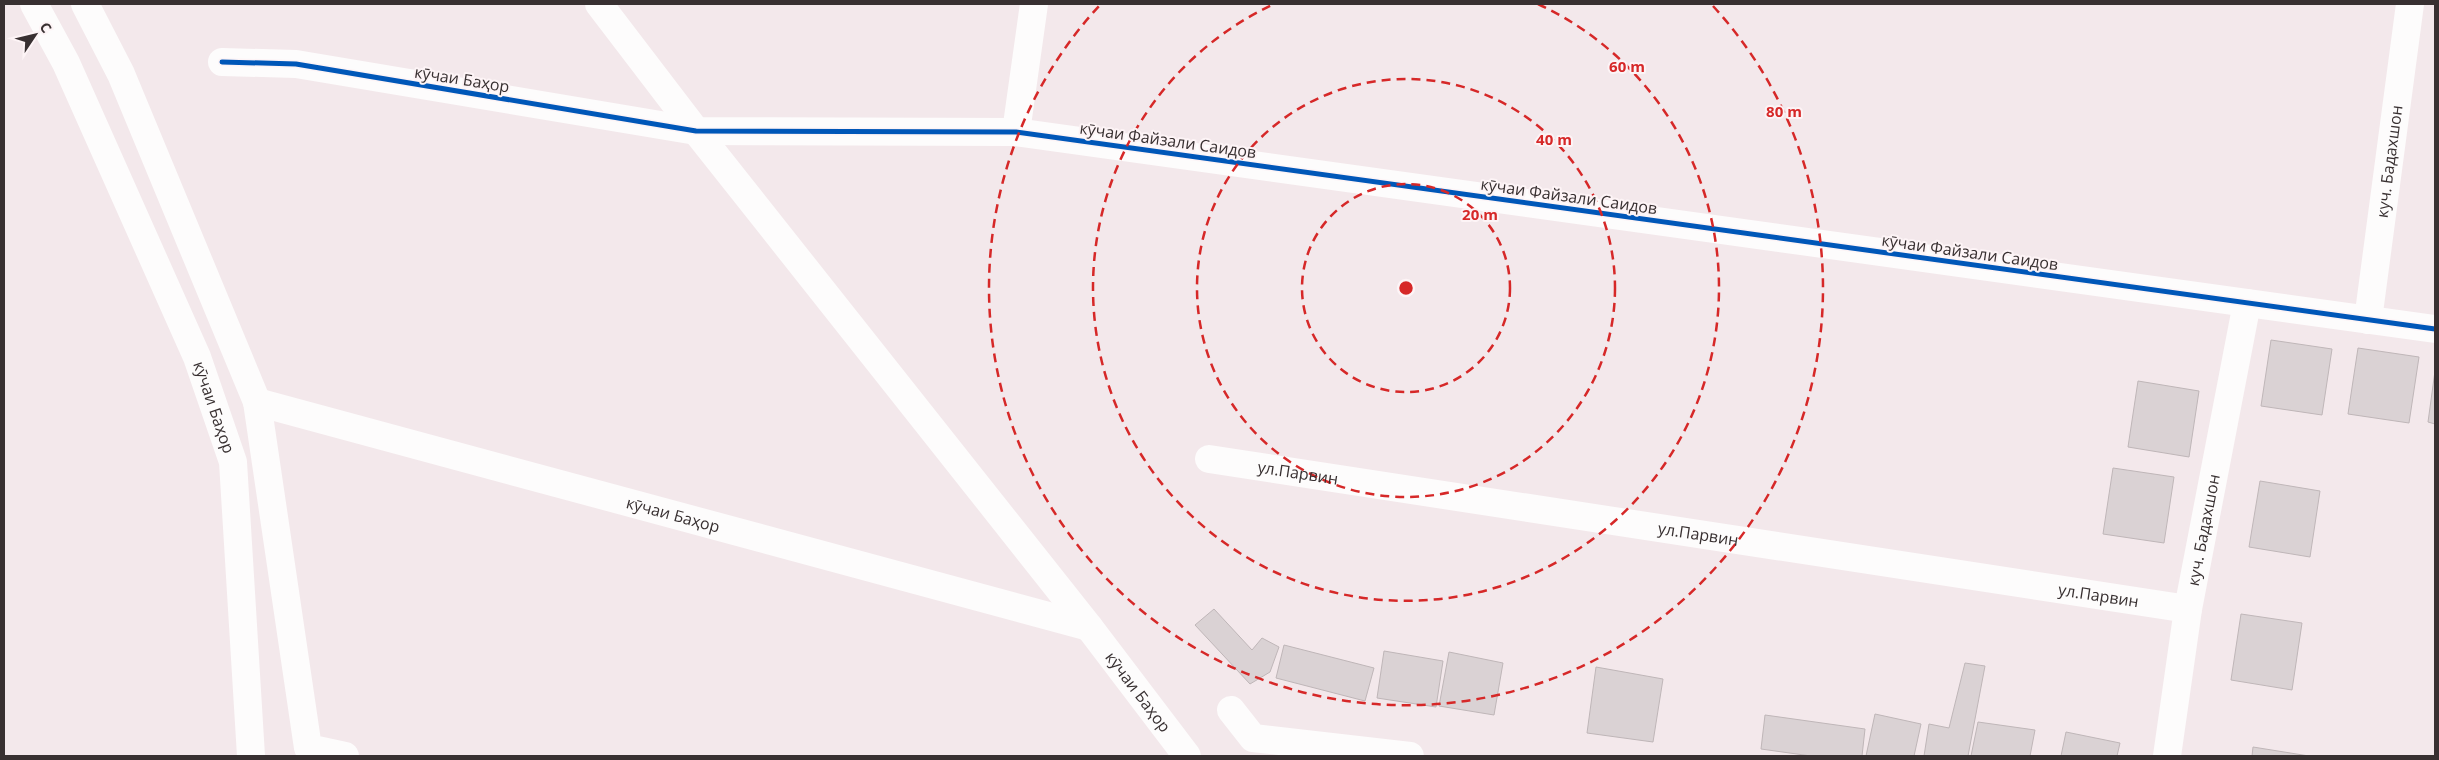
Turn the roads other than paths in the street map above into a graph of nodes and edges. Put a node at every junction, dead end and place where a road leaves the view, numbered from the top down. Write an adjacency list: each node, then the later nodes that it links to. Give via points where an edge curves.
1 (34, 4): 17 (street, кӯчаи Баҳор, via 66,63 193,348 233,462)
2 (85, 4): 12 (street, via 121,74)
3 (599, 4): 7 (street, кӯчаи Баҳор)
4 (1034, 4): 8 (street)
5 (2410, 4): 10 (street, куч. Бадахшон)
6 (222, 62): 7 (street, кӯчаи Баҳор, via 296,64)
7 (696, 131): 8 (street, кӯчаи Файзали Саидов); 15 (street, кӯчаи Баҳор)
8 (1016, 132): 9 (street, кӯчаи Файзали Саидов)
9 (2247, 303): 10 (street, кӯчаи Файзали Саидов); 14 (street, куч. Бадахшон)
10 (2368, 320): 11 (street, кӯчаи Файзали Саидов)
11 (2435, 329)
12 (257, 402): 15 (street, кӯчаи Баҳор); 18 (street, via 308,748)
13 (1209, 459): 14 (street, ул.Парвин)
14 (2188, 609): 21 (street, куч. Бадахшон)
15 (1089, 627): 19 (street, кӯчаи Баҳор)
16 (1232, 710): 20 (street, via 1253,738)
17 (251, 756)
18 (345, 756)
19 (1187, 756)
20 (1410, 756)
21 (2167, 756)

